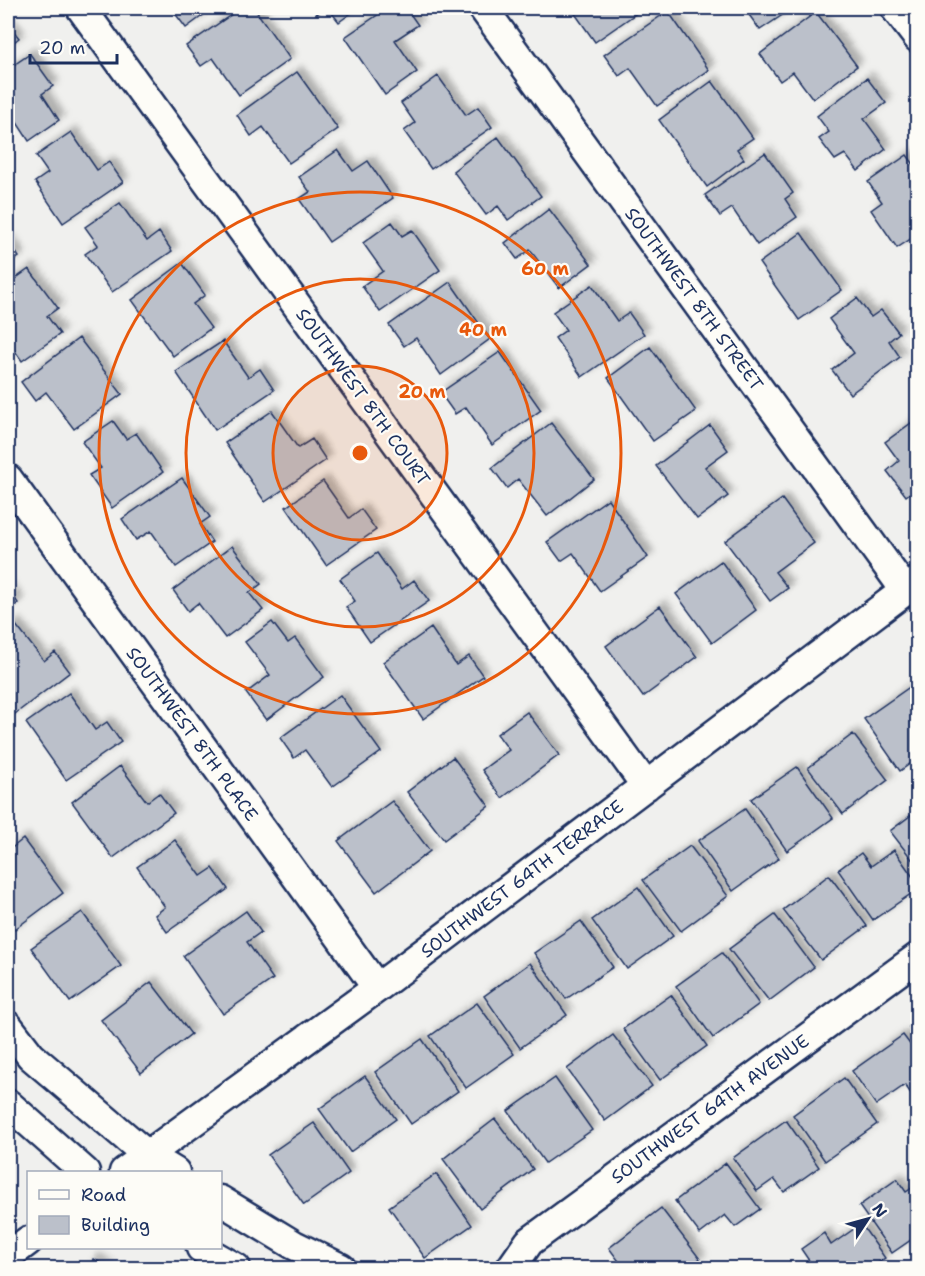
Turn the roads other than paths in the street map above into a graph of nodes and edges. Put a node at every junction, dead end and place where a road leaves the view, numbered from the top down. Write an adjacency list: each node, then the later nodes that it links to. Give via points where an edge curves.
1 (81, 8): 7 (street, SOUTHWEST 8TH COURT)
2 (483, 8): 6 (street, SOUTHWEST 8TH STREET)
3 (895, 8): 4 (street)
4 (918, 38)
5 (8, 479): 9 (street, SOUTHWEST 8TH PLACE)
6 (911, 586): 7 (street, SOUTHWEST 64TH TERRACE)
7 (646, 786): 9 (street, SOUTHWEST 64TH TERRACE)
8 (918, 957): 22 (street, SOUTHWEST 64TH AVENUE, via 529,1242)
9 (377, 988): 12 (street, SOUTHWEST 64TH TERRACE)
10 (8, 1026): 12 (street, via 31,1056)
11 (8, 1104): 13 (street)
12 (147, 1155): 14 (street, SOUTHWEST 64TH TERRACE); 15 (street)
13 (82, 1171)
14 (127, 1171)
15 (172, 1171)
16 (222, 1201): 21 (street)
17 (27, 1242): 19 (street)
18 (203, 1249): 20 (street)
19 (8, 1256)
20 (236, 1269)
21 (341, 1269)
22 (511, 1269)

